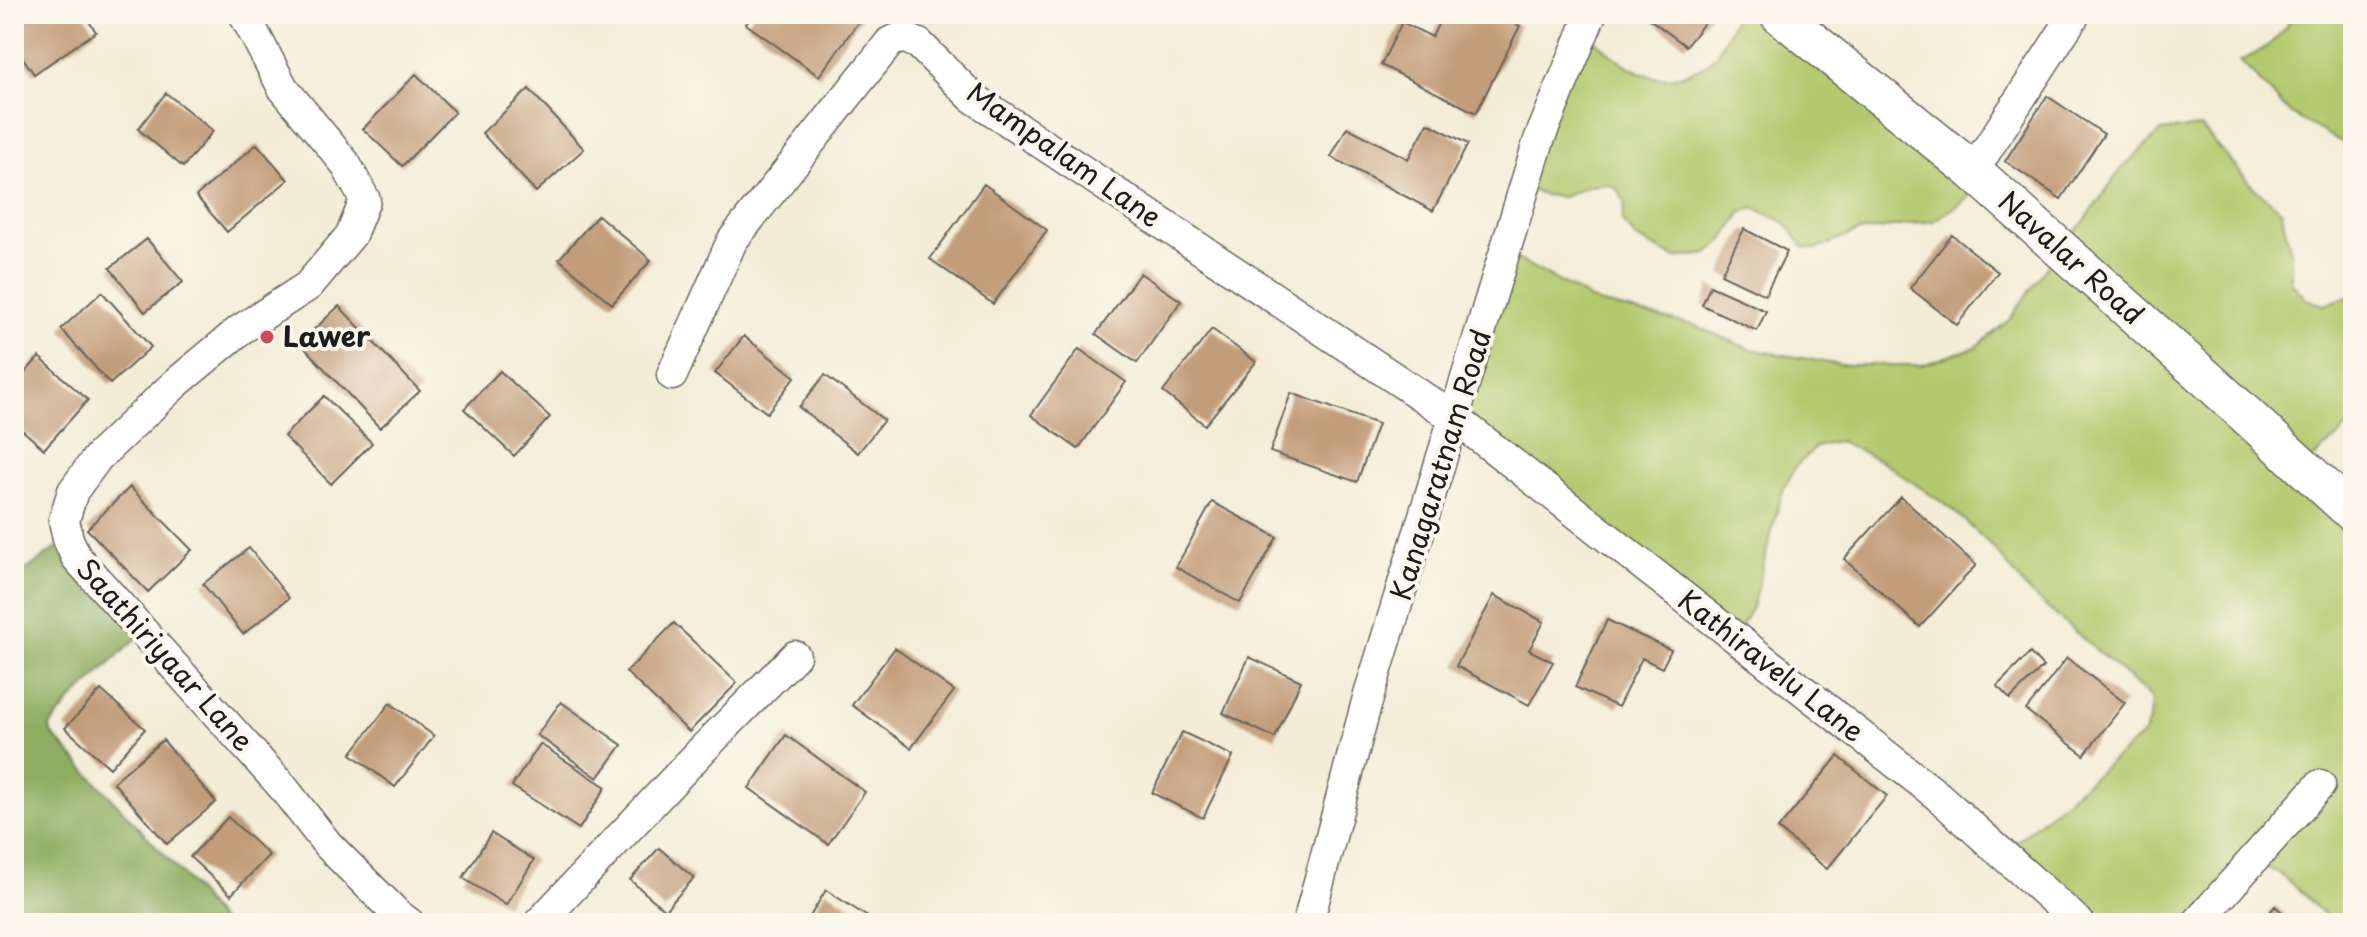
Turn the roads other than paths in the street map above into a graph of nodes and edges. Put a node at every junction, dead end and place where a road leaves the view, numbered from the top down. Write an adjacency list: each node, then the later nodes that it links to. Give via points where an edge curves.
1 (244, 14): 11 (street, Saathiriyaar Lane, via 283,88 345,163 365,200 351,235 308,286 240,330 98,457 73,491 64,520 76,557 281,785 328,845)
2 (1591, 14): 7 (street, Kanagaratnam Road, via 1539,140)
3 (2075, 14): 5 (street)
4 (1782, 15): 5 (street, Navalar Road)
5 (1973, 171): 8 (street, Navalar Road)
6 (672, 375): 7 (street, Mampalam Lane, via 732,241 890,42 903,37 919,44 972,97)
7 (1456, 419): 13 (street, Kanagaratnam Road, via 1366,705); 14 (street, Kathiravelu Lane, via 1938,796)
8 (2353, 513)
9 (795, 656): 12 (street)
10 (2320, 785): 15 (street)
11 (409, 923)
12 (539, 923)
13 (1308, 923)
14 (2079, 923)
15 (2197, 923)

